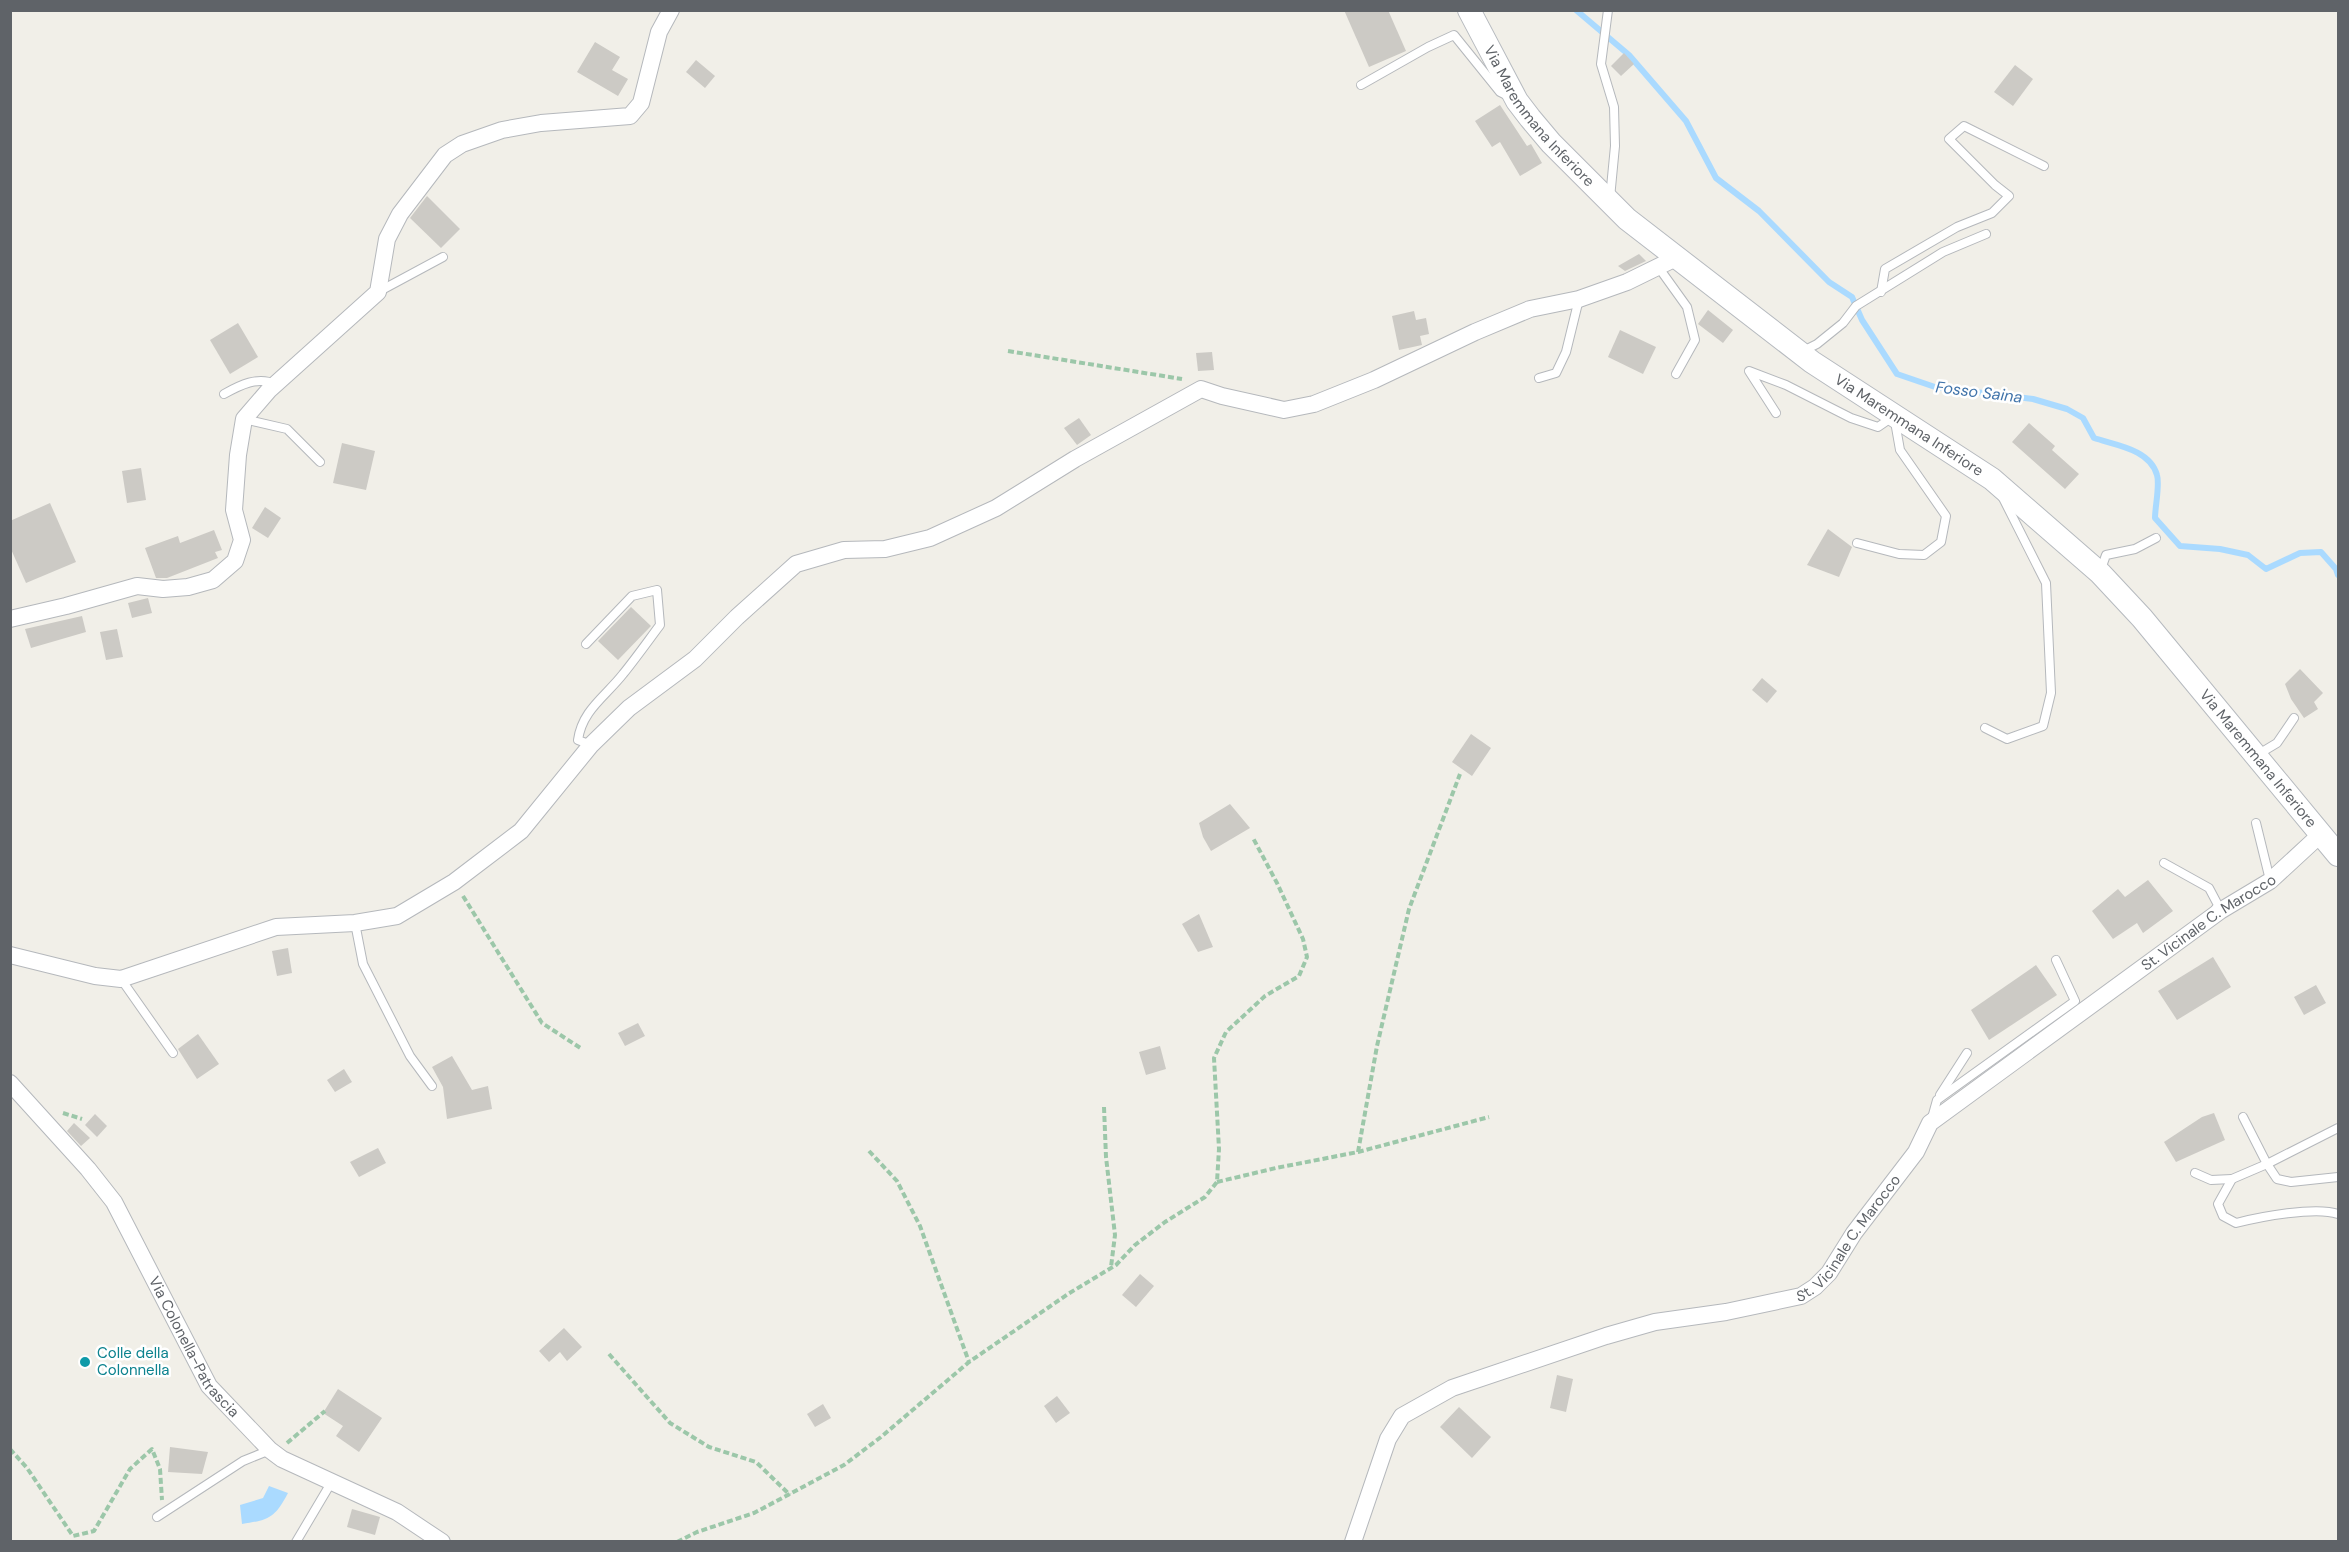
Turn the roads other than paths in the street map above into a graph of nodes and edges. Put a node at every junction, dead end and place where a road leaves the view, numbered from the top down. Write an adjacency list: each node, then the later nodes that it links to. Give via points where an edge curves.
1 (670, 10): 11 (street, via 659,32 641,103 630,116 502,130 462,144 445,155 400,214 387,239)
2 (1469, 10): 5 (main road, Via Maremmana Inferiore)
3 (1608, 10): 7 (lane, via 1601,64 1614,107 1615,146)
4 (1361, 85): 5 (lane, via 1454,35 1500,92)
5 (1517, 101): 7 (main road, Via Maremmana Inferiore, via 1551,143)
6 (2044, 166): 12 (lane, via 1964,126 1949,139 2009,195 1992,213 1885,268)
7 (1609, 201): 10 (main road, Via Maremmana Inferiore)
8 (1986, 234): 12 (lane, via 1943,252)
9 (443, 257): 11 (lane)
10 (1667, 263): 13 (street); 14 (main road, Via Maremmana Inferiore); 15 (lane, via 1687,307 1695,340)
11 (378, 292): 17 (street)
12 (1881, 292): 14 (lane, via 1856,306 1843,323)
13 (1579, 299): 16 (lane, via 1557,373); 31 (street, via 1530,309 1314,404 1284,410 1201,389 996,508 930,538 885,549 844,550 796,564 695,659 629,708)
14 (1799, 353): 20 (main road, Via Maremmana Inferiore)
15 (1676, 374)
16 (1539, 378)
17 (275, 384): 18 (lane, via 266,380 244,384); 21 (street)
18 (224, 394)
19 (1776, 413): 20 (lane, via 1749,372 1878,427)
20 (1894, 416): 23 (main road, Via Maremmana Inferiore); 25 (lane, via 1900,450 1946,516 1941,542 1924,555 1899,554)
21 (244, 419): 22 (lane, via 287,429); 27 (street, via 234,510 242,540 235,561 213,580 163,589 137,586)
22 (320, 462)
23 (1992, 478): 26 (main road, Via Maremmana Inferiore); 30 (lane, via 2046,583 2052,693 2043,726 2007,739)
24 (2156, 538): 26 (lane, via 2135,549 2106,555)
25 (1857, 543)
26 (2100, 573): 32 (main road, Via Maremmana Inferiore)
27 (10, 619)
28 (586, 644): 31 (lane, via 632,596 657,590 660,625 580,726 578,740)
29 (2294, 718): 32 (lane, via 2277,743)
30 (1985, 728)
31 (591, 745): 39 (street, via 521,831 454,882 397,916)
32 (2256, 756): 34 (main road, Via Maremmana Inferiore)
33 (2256, 823): 37 (lane)
34 (2321, 834): 35 (main road, Via Maremmana Inferiore); 37 (street, St. Vicinale C. Marocco)
35 (2338, 855)
36 (2164, 863): 38 (lane, via 2209,888 2218,905)
37 (2270, 881): 38 (street, St. Vicinale C. Marocco)
38 (2208, 921): 49 (street, St. Vicinale C. Marocco)
39 (355, 923): 42 (street, via 276,927); 46 (lane, via 363,964 410,1056)
40 (10, 955): 42 (street)
41 (2056, 960): 47 (lane, via 2075,1001)
42 (122, 979): 43 (lane)
43 (173, 1053)
44 (1967, 1053): 47 (lane)
45 (10, 1083): 56 (street, Via Colonella-Patrascia, via 114,1202 209,1386)
46 (432, 1086)
47 (1937, 1100): 49 (lane)
48 (2243, 1117): 51 (lane)
49 (1930, 1123): 61 (street, St. Vicinale C. Marocco, via 1916,1152 1854,1233 1829,1273 1802,1296 1655,1322 1606,1336 1452,1388 1402,1416 1388,1439)
50 (2338, 1128): 51 (lane)
51 (2267, 1164): 53 (lane, via 2277,1179 2291,1182); 54 (lane)
52 (2195, 1173): 54 (lane, via 2211,1180)
53 (2338, 1177)
54 (2232, 1179): 55 (lane, via 2218,1204 2223,1216 2236,1223 2315,1211)
55 (2338, 1214)
56 (272, 1452): 57 (street, Via Colonella-Patrascia); 58 (lane, via 243,1461)
57 (331, 1483): 59 (lane); 60 (street, Via Colonella-Patrascia, via 397,1512)
58 (160, 1515)
59 (296, 1542)
60 (442, 1542)
61 (1353, 1542)

